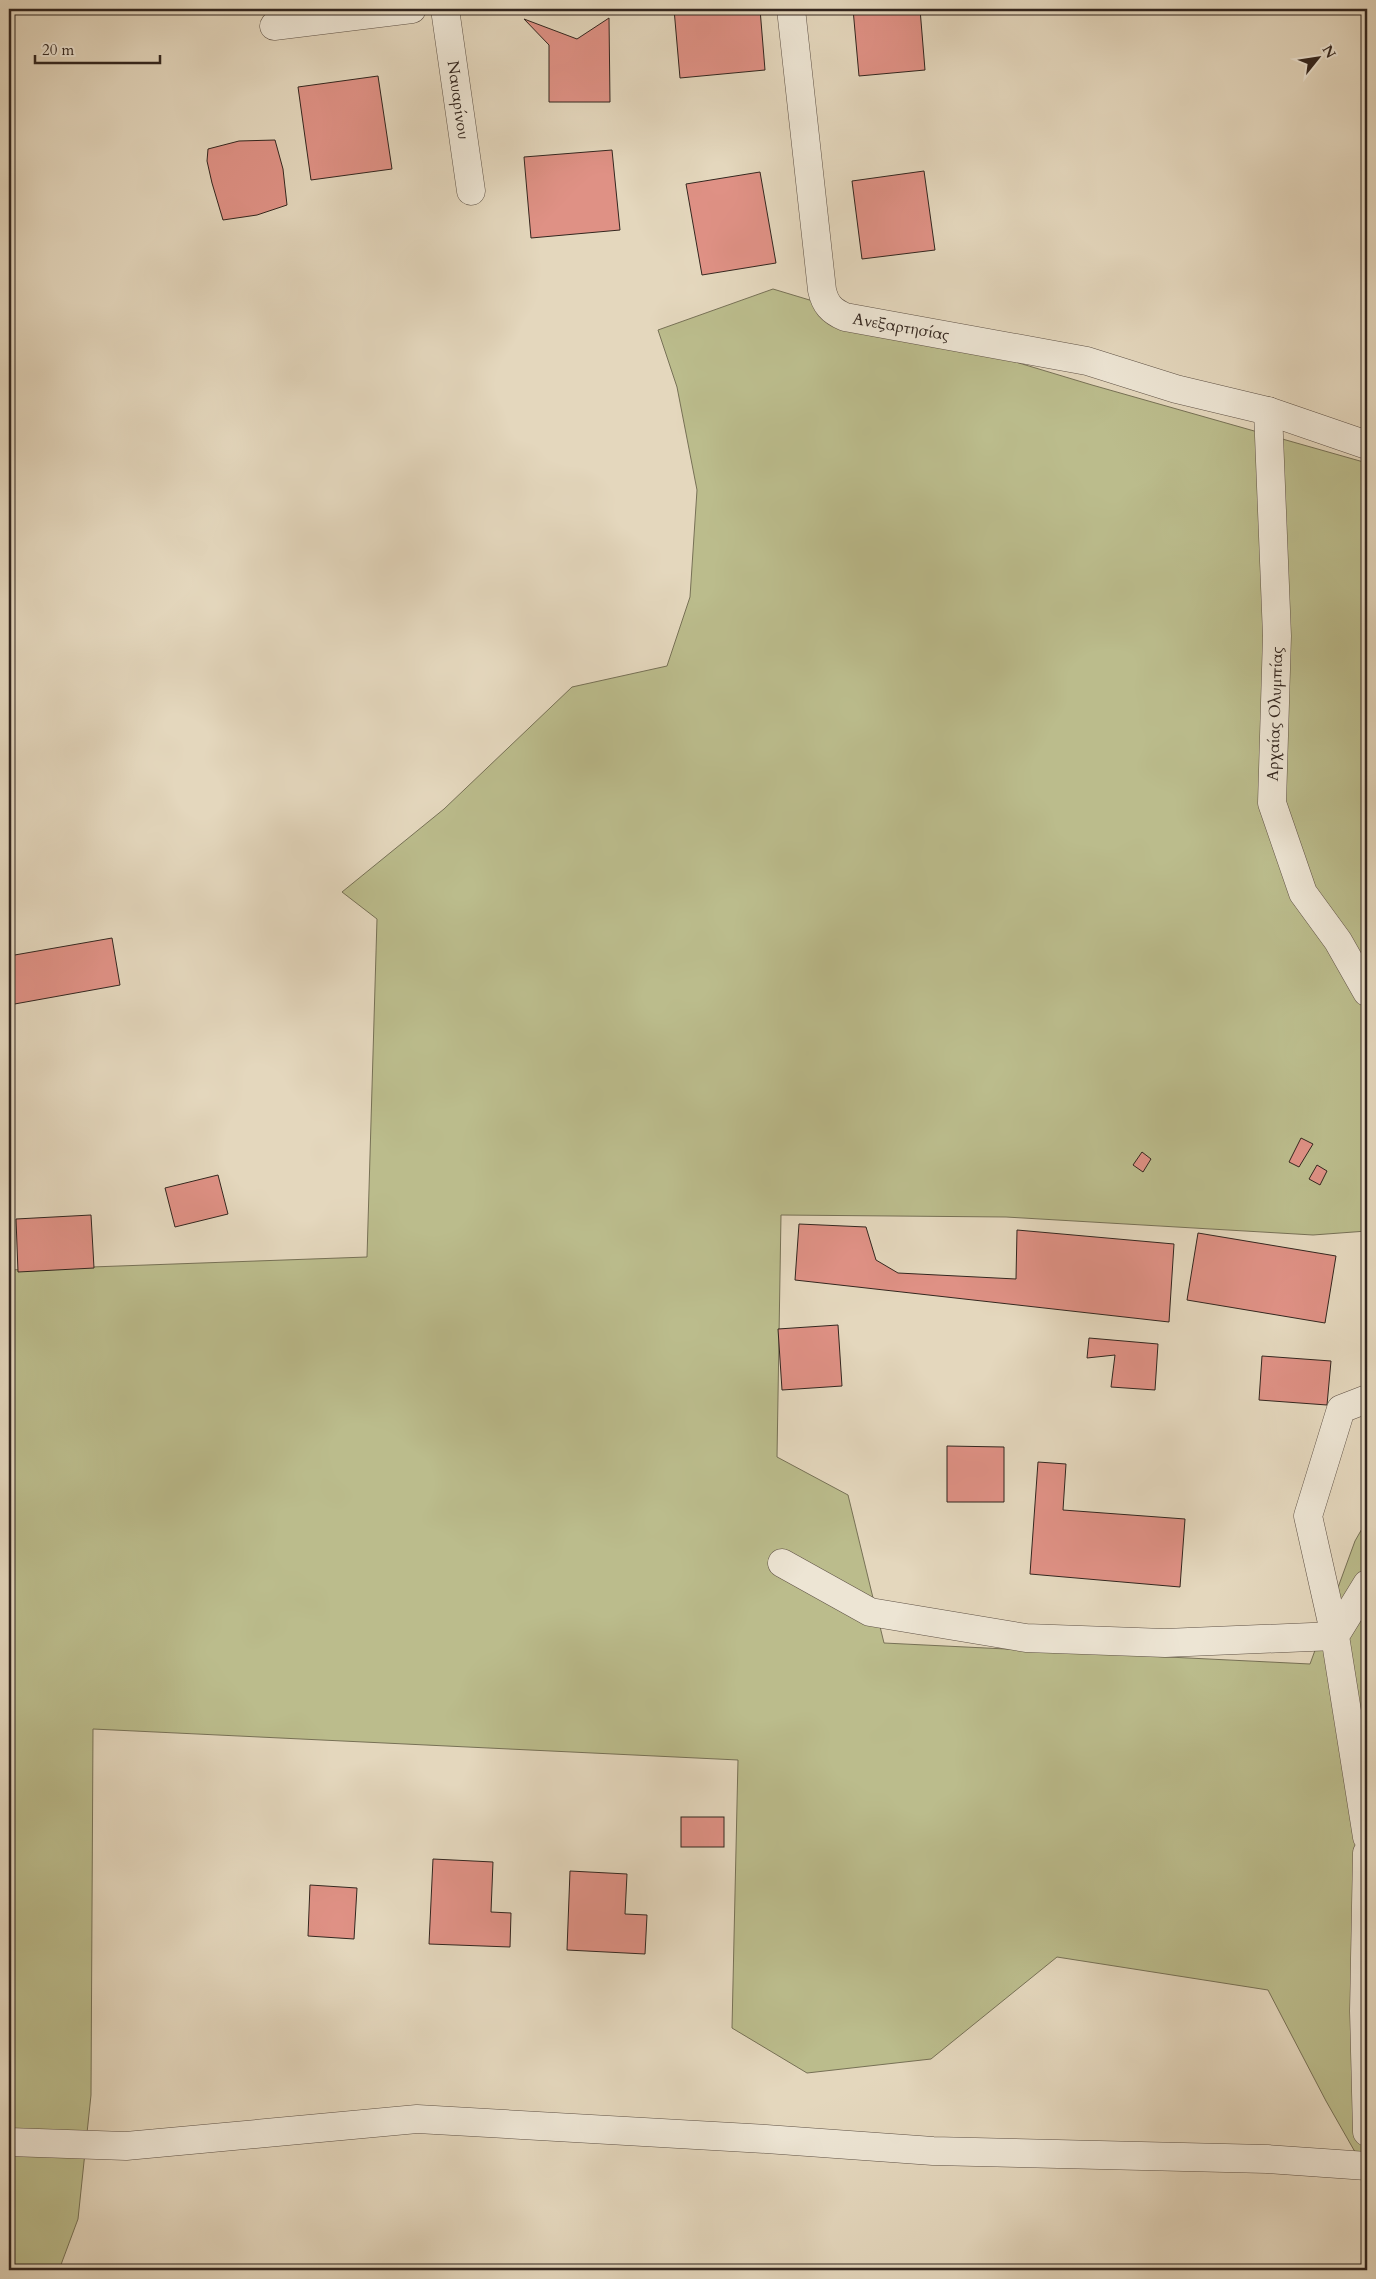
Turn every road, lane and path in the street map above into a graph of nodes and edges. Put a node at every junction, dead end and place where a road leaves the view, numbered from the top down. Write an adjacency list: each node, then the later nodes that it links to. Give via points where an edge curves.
1 (412, 9): 4 (street)
2 (445, 9): 5 (street, Ναυαρίνου)
3 (791, 9): 6 (street, Ανεξαρτησίας, via 822,290 829,308 845,317 1087,361 1176,389)
4 (274, 26)
5 (471, 191)
6 (1268, 411): 7 (street, Ανεξαρτησίας); 8 (street, Αρχαίας Ολυμπίας, via 1277,636 1272,803 1303,893 1338,941)
7 (1367, 445)
8 (1367, 992)
9 (1367, 1399): 12 (street, via 1341,1409 1308,1516)
10 (782, 1563): 12 (street, via 870,1612 1026,1638 1165,1643)
11 (1367, 1584): 12 (street)
12 (1335, 1636): 13 (street)
13 (1367, 1837)
14 (1367, 1852): 15 (street, via 1364,2011)
15 (1367, 2132)
16 (9, 2142): 17 (street, via 126,2146 417,2119 932,2151 1267,2159)
17 (1367, 2166)

